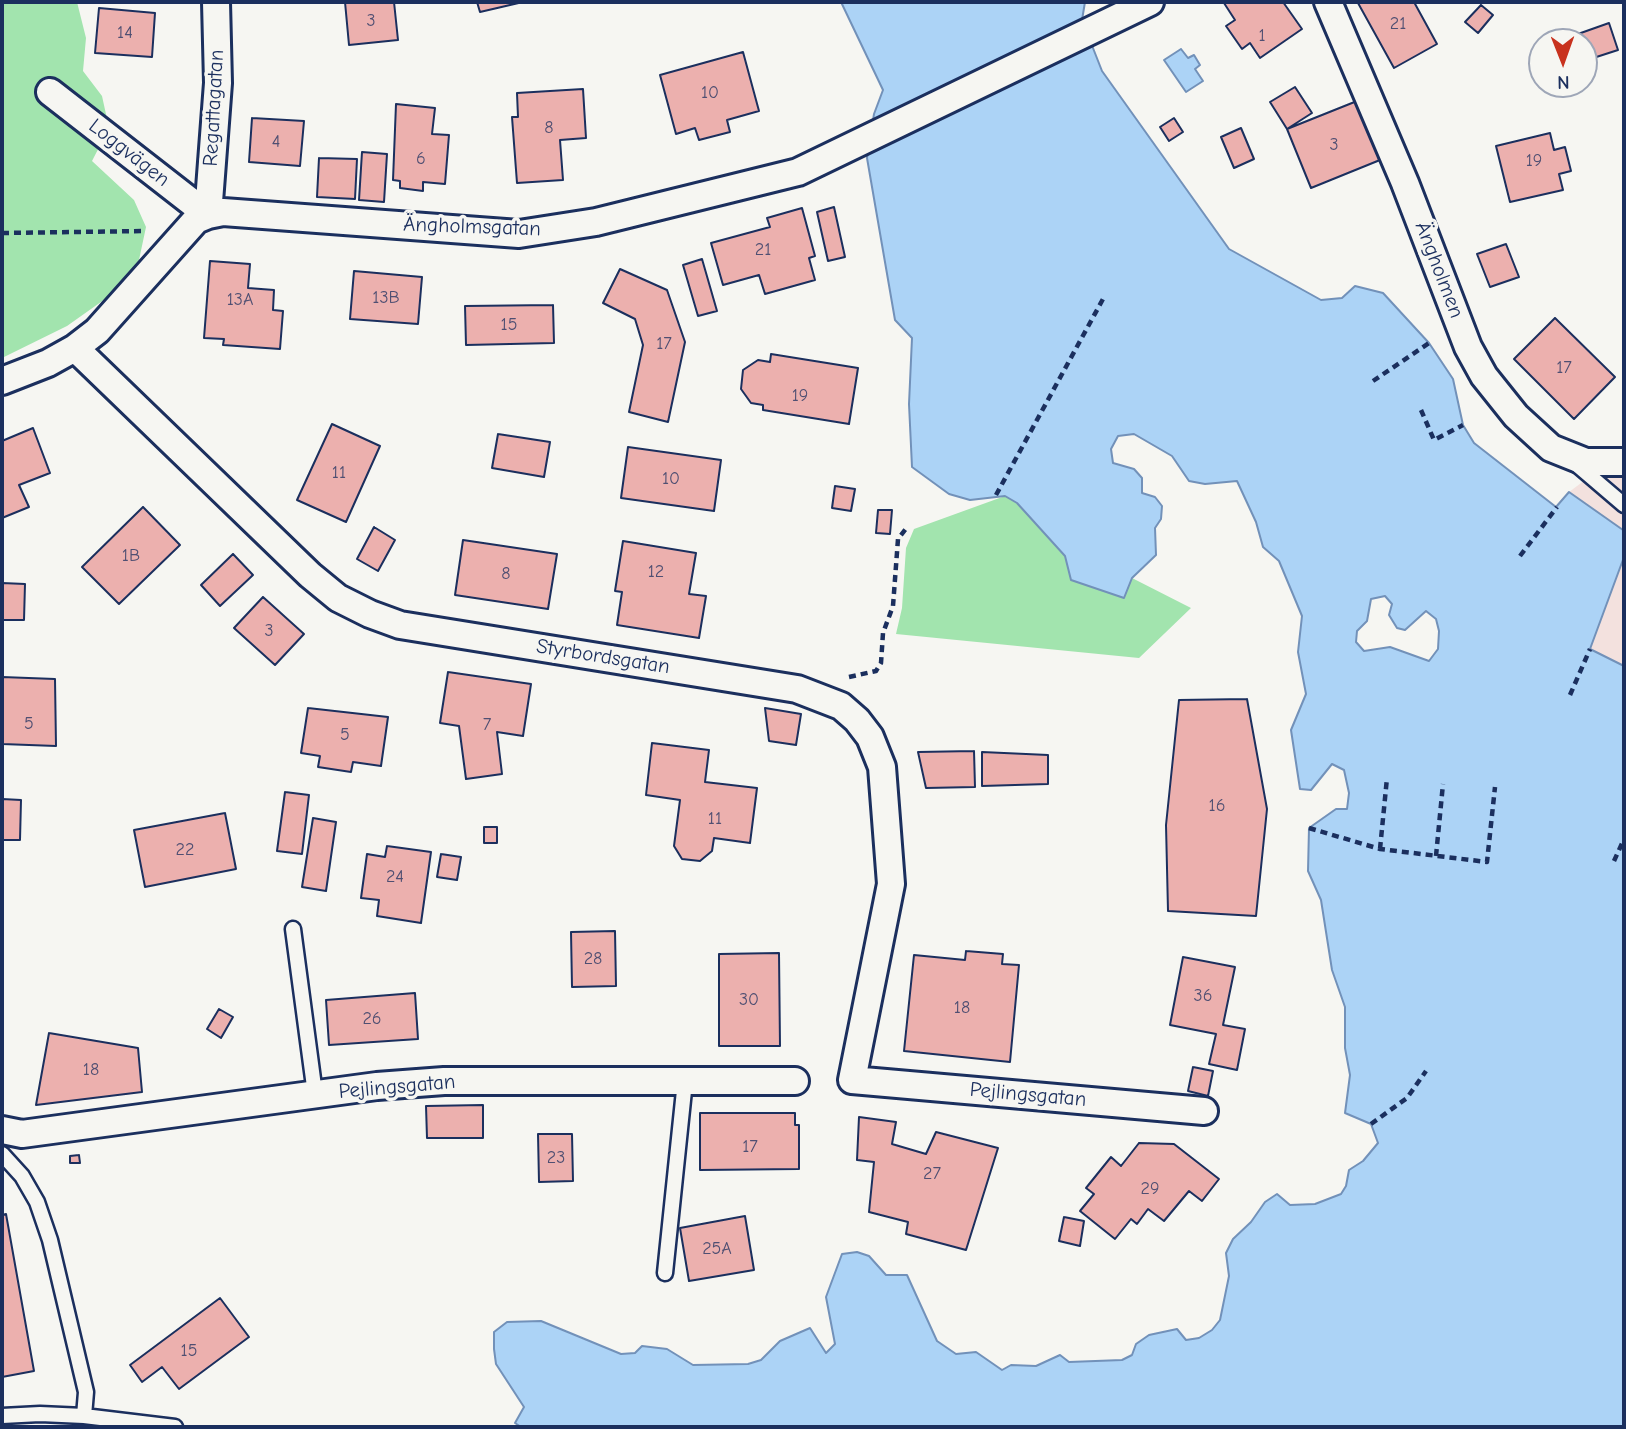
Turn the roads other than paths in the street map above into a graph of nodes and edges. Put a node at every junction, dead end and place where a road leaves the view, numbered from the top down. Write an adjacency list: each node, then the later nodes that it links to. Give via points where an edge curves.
1 (216, 2): 5 (street, Regattagatan, via 218,83)
2 (1150, 2): 5 (street, Ängholmsgatan, via 798,172 552,230 519,233 223,212)
3 (1328, 2): 8 (street, Ängholmen, via 1484,376 1516,416 1551,448)
4 (50, 92): 5 (street, Loggvägen)
5 (197, 223): 6 (street, via 97,331)
6 (75, 348): 7 (street); 12 (street, Styrbordsgatan, via 310,575 338,598 370,614 400,625 797,689 841,706 870,737 882,767 891,884)
7 (2, 382)
8 (1567, 456): 9 (street, Ängholmen, via 1586,462); 10 (lane)
9 (1624, 461)
10 (1624, 505)
11 (293, 929): 15 (lane)
12 (852, 1080): 16 (street, Pejlingsgatan)
13 (685, 1081): 14 (street, Pejlingsgatan); 15 (street, Pejlingsgatan, via 444,1081); 19 (lane)
14 (795, 1081)
15 (315, 1094): 17 (street, Pejlingsgatan, via 36,1132)
16 (1204, 1111)
17 (2, 1130)
18 (2, 1154): 21 (lane, via 37,1202 50,1240 86,1392)
19 (665, 1273)
20 (2, 1416): 21 (lane)
21 (84, 1416): 22 (lane)
22 (175, 1427)

